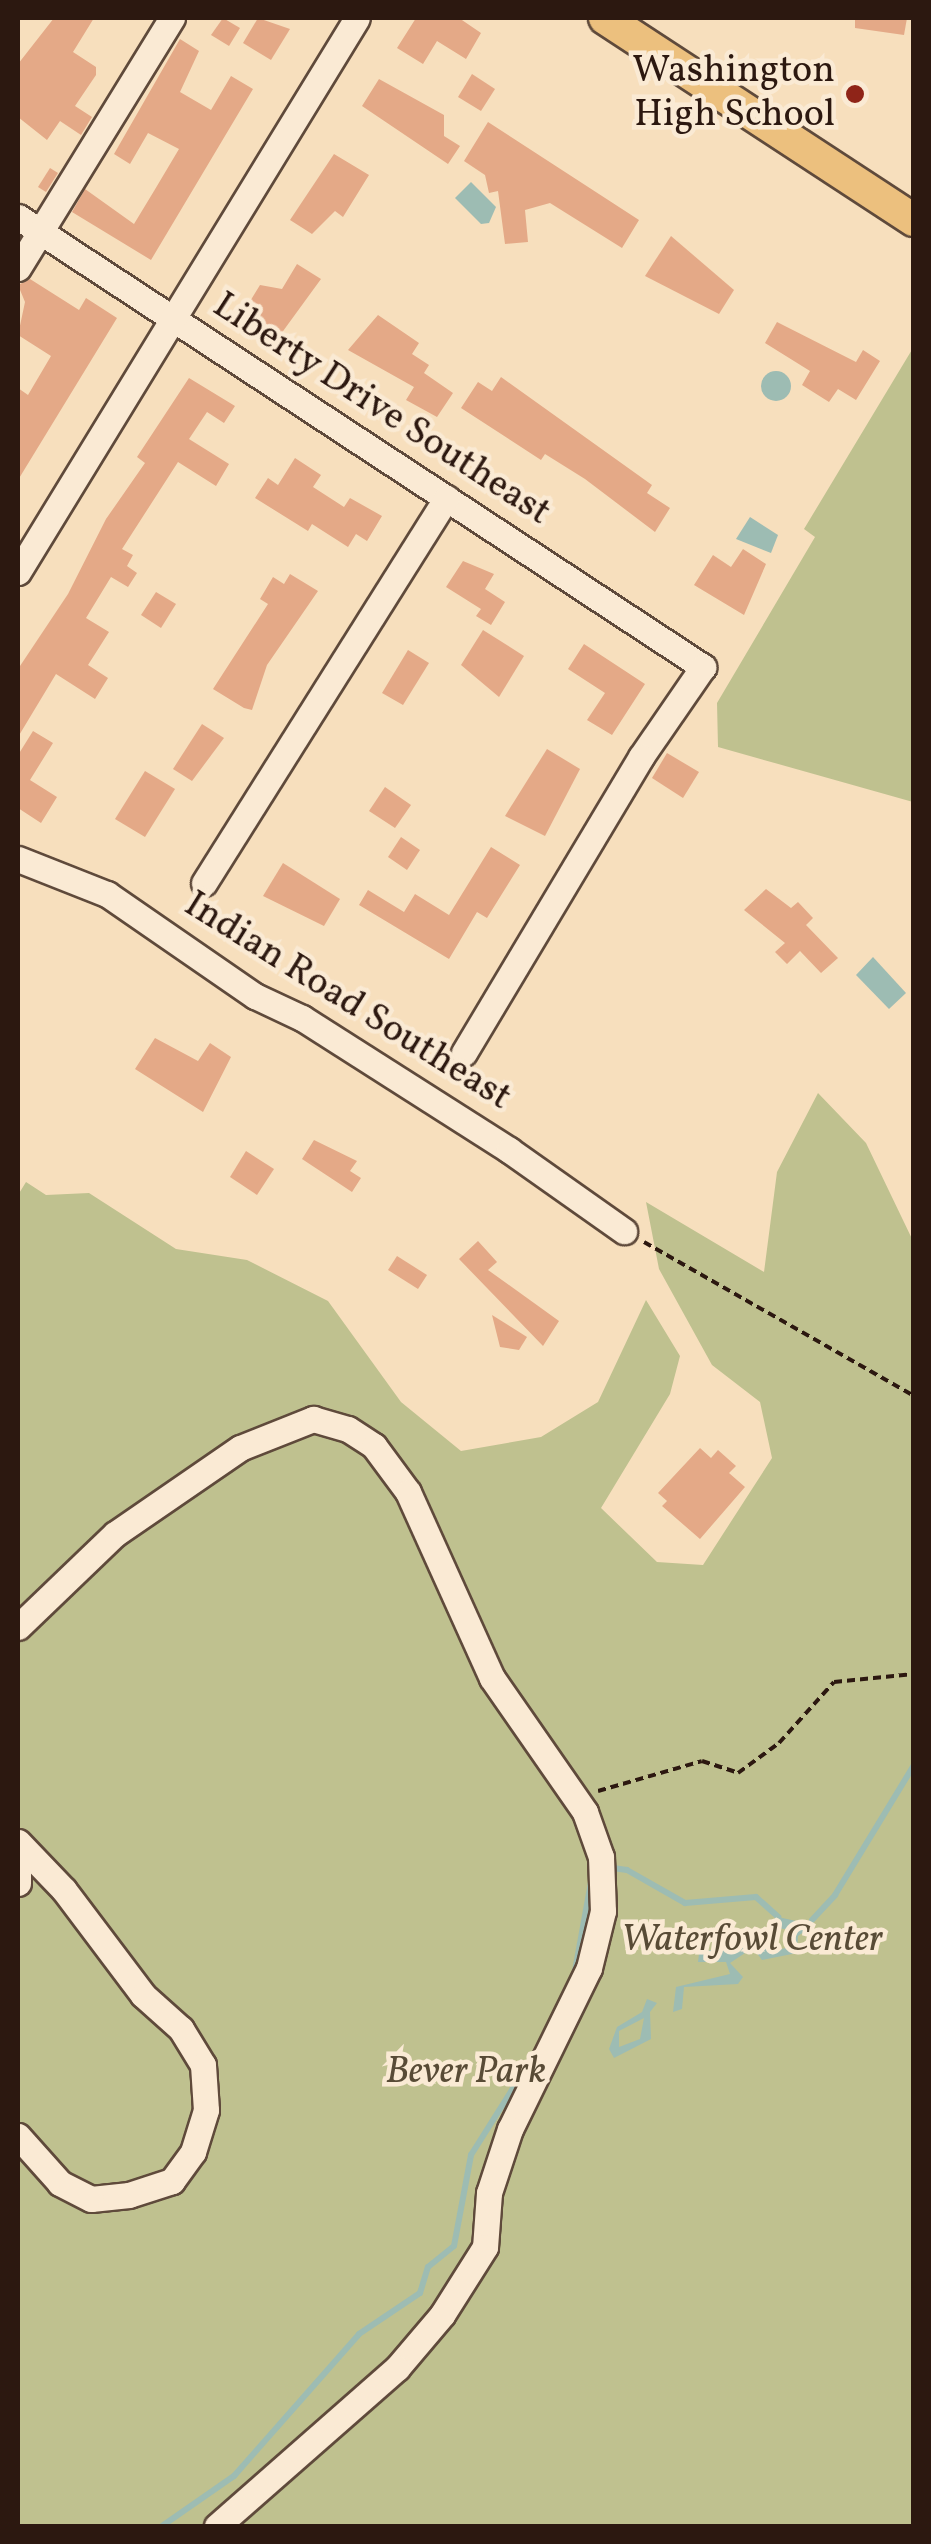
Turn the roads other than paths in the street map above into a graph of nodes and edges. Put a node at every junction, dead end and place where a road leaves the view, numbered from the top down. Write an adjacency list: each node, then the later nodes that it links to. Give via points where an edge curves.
1 (172, 18): 6 (street)
2 (357, 18): 8 (street)
3 (605, 18): 5 (main road)
4 (18, 216): 6 (street, Liberty Drive Southeast)
5 (914, 220)
6 (40, 232): 7 (street); 8 (street, Liberty Drive Southeast)
7 (18, 268)
8 (174, 318): 9 (street, Liberty Drive Southeast); 10 (street)
9 (446, 498): 12 (street); 13 (street, Liberty Drive Southeast, via 703,668 640,757)
10 (18, 572)
11 (18, 859): 14 (street, Indian Road Southeast, via 107,894 255,996 302,1018 509,1150)
12 (204, 883)
13 (464, 1054)
14 (624, 1231)
15 (18, 1627): 19 (street, via 114,1534 240,1448 313,1419 348,1429 374,1446 408,1492 492,1678 575,1800 601,1857 602,1912 589,1968 562,2035 510,2129 488,2193 485,2248 397,2368)
16 (18, 1845): 17 (street); 18 (street, via 64,1890 143,1995 181,2030 203,2065 206,2110 193,2152 172,2181 129,2195 91,2200 60,2184)
17 (18, 1882)
18 (18, 2136)
19 (217, 2526)

